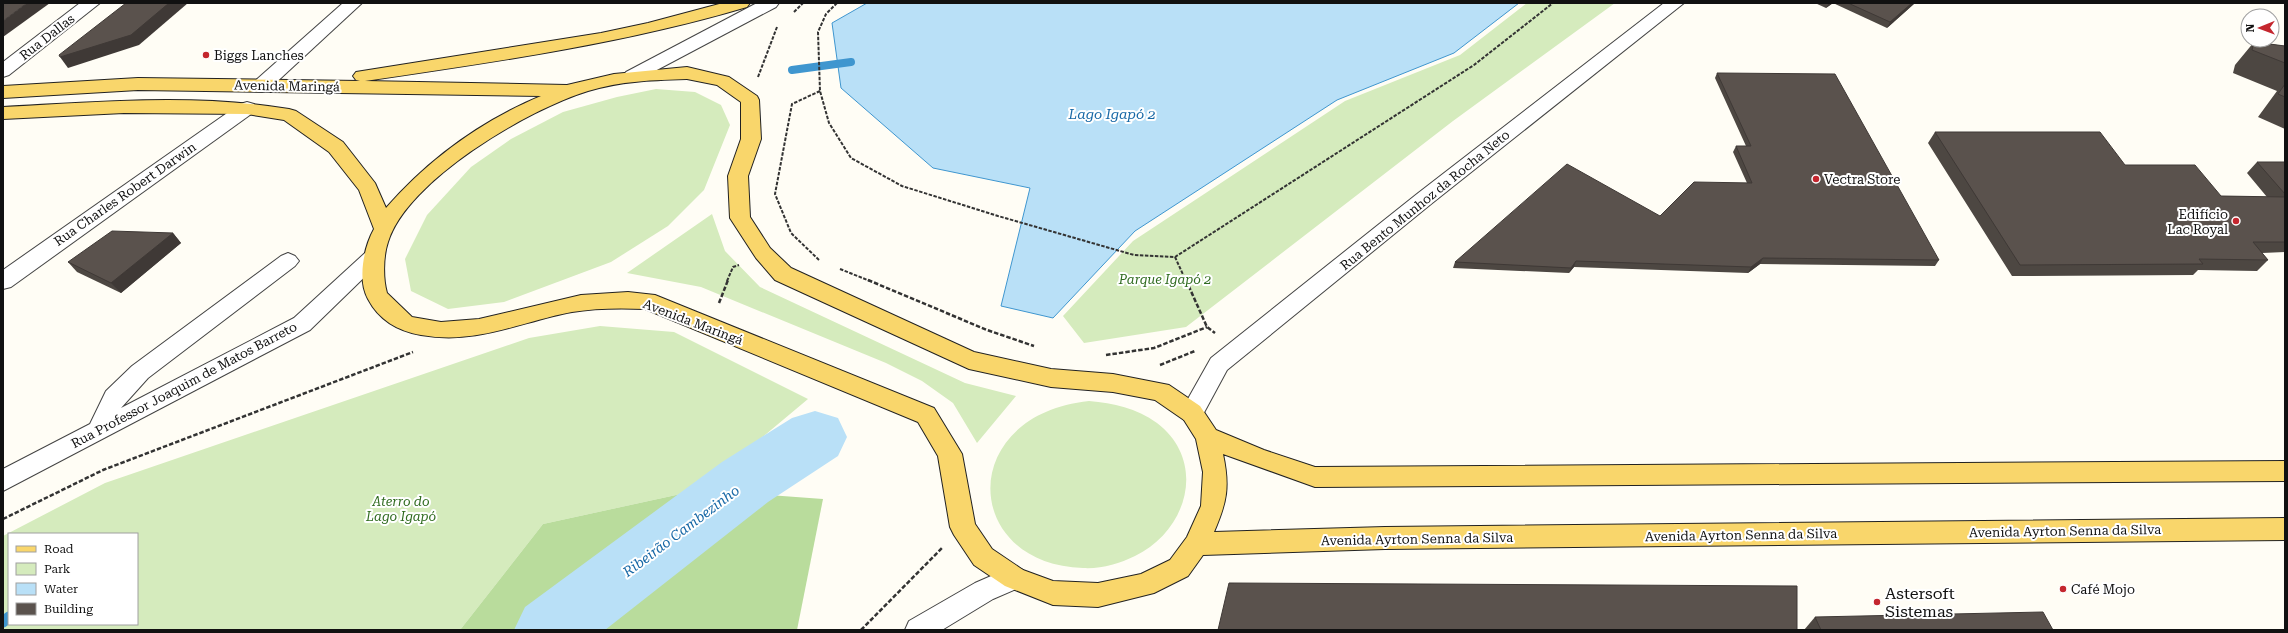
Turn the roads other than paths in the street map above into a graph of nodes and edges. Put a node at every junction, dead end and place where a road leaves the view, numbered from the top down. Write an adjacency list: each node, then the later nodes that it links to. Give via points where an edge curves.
1 (91, 3): 6 (street, Rua Dallas)
2 (354, 3): 8 (street)
3 (741, 3): 9 (main road, via 706,15 583,43)
4 (770, 3): 7 (street)
5 (1675, 3): 18 (street, Rua Bento Munhoz da Rocha Neto, via 1424,199 1219,364)
6 (3, 71)
7 (632, 76): 10 (main road, Avenida Maringá); 18 (main road, Avenida Maringá, via 687,73 723,81 750,100 751,139 738,176 740,218 763,253 783,274 969,360 1051,378 1113,382 1161,392)
8 (262, 85): 9 (main road, Avenida Maringá); 11 (main road, Avenida Maringá, via 138,84)
9 (298, 86): 10 (main road, Avenida Maringá)
10 (571, 90): 14 (main road, Avenida Maringá, via 509,118 459,150 410,192)
11 (3, 92)
12 (247, 108): 13 (main road, Avenida Maringá, via 124,107); 14 (main road, Avenida Maringá, via 289,115 336,147 368,188); 17 (street, Rua Charles Robert Darwin)
13 (3, 113)
14 (384, 228): 15 (main road, Avenida Maringá)
15 (372, 258): 19 (street, Rua Professor Joaquim de Matos Barreto, via 302,324); 25 (main road, Avenida Maringá, via 376,296 404,323 435,330 472,330 572,304 616,300 647,301 926,415 950,454 963,527 983,557)
16 (288, 261): 19 (street, via 140,372 114,398)
17 (3, 280)
18 (1192, 413): 20 (main road)
19 (100, 428): 22 (street, Rua Professor Joaquim de Matos Barreto)
20 (1208, 437): 21 (main road, via 1315,477); 24 (main road, via 1215,472 1213,506)
21 (2285, 471)
22 (3, 481)
23 (2285, 529): 24 (main road, Avenida Ayrton Senna da Silva, via 1385,538)
24 (1196, 544): 25 (main road, via 1179,568 1145,585 1098,594 1053,593)
25 (1014, 578): 26 (street)
26 (918, 630)

